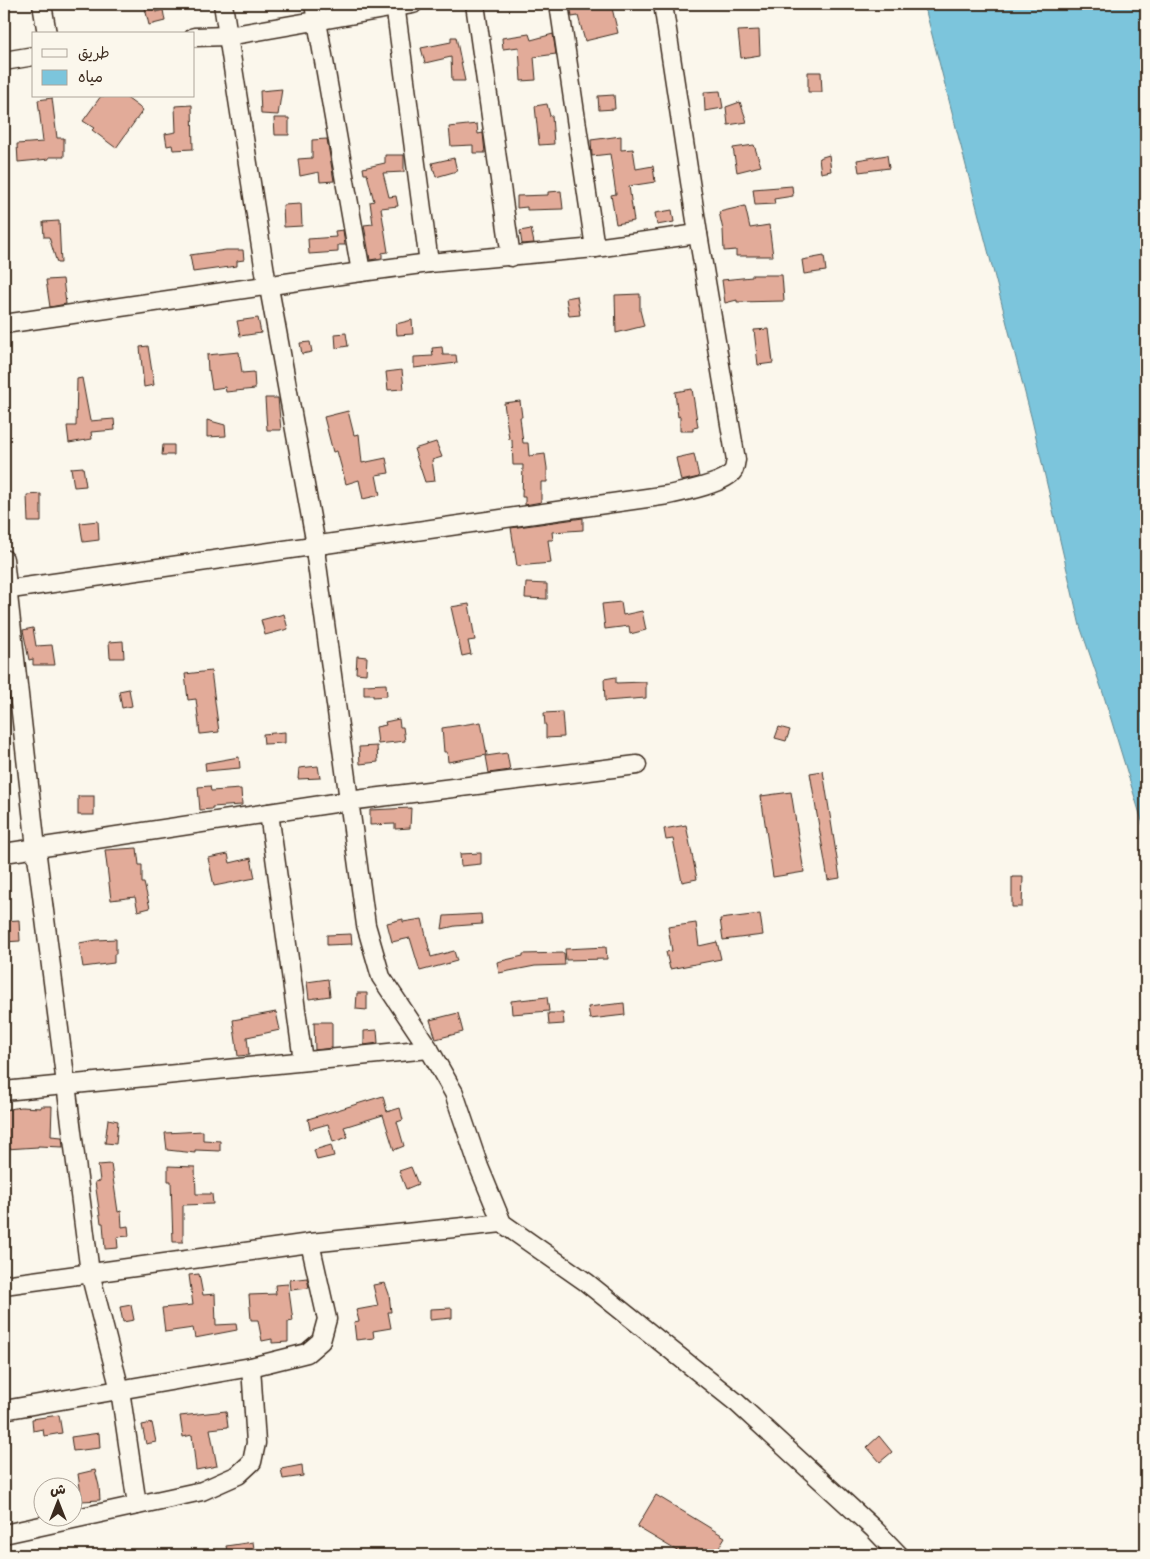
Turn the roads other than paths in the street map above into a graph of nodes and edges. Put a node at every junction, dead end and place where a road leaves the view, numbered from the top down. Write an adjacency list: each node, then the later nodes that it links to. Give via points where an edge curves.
1 (42, 4): 9 (street)
2 (223, 4): 10 (street)
3 (413, 4): 7 (street)
4 (474, 4): 16 (street)
5 (559, 4): 15 (street)
6 (663, 4): 14 (street)
7 (395, 5): 8 (street); 17 (street)
8 (315, 12): 10 (street); 18 (street)
9 (47, 32)
10 (228, 36): 11 (street); 19 (street)
11 (195, 37)
12 (32, 56): 13 (street)
13 (4, 61)
14 (698, 234): 15 (street); 21 (street, via 736,460 734,471 726,478 668,495)
15 (594, 248): 16 (street)
16 (511, 257): 17 (street)
17 (429, 263): 18 (street)
18 (361, 272): 19 (street)
19 (267, 285): 20 (street); 21 (street)
20 (4, 324)
21 (316, 545): 23 (street); 25 (street)
22 (4, 559): 23 (street)
23 (6, 590): 27 (street)
24 (637, 765): 25 (street)
25 (348, 801): 26 (street); 29 (street, via 366,925 381,977)
26 (269, 813): 27 (street); 30 (street)
27 (36, 848): 28 (street); 31 (street)
28 (4, 853)
29 (429, 1049): 30 (street); 33 (street, via 454,1093)
30 (303, 1061): 31 (street)
31 (66, 1085): 32 (street); 35 (street)
32 (4, 1091)
33 (502, 1223): 34 (street); 42 (street, via 586,1282 738,1403)
34 (310, 1242): 35 (street); 37 (street, via 327,1319 321,1340 307,1353)
35 (90, 1273): 36 (street); 38 (street)
36 (4, 1285)
37 (251, 1367): 38 (street); 40 (street, via 256,1443 252,1462 238,1476 202,1491)
38 (120, 1390): 39 (street); 40 (street)
39 (4, 1410)
40 (137, 1505): 41 (street)
41 (4, 1534)
42 (899, 1555)

